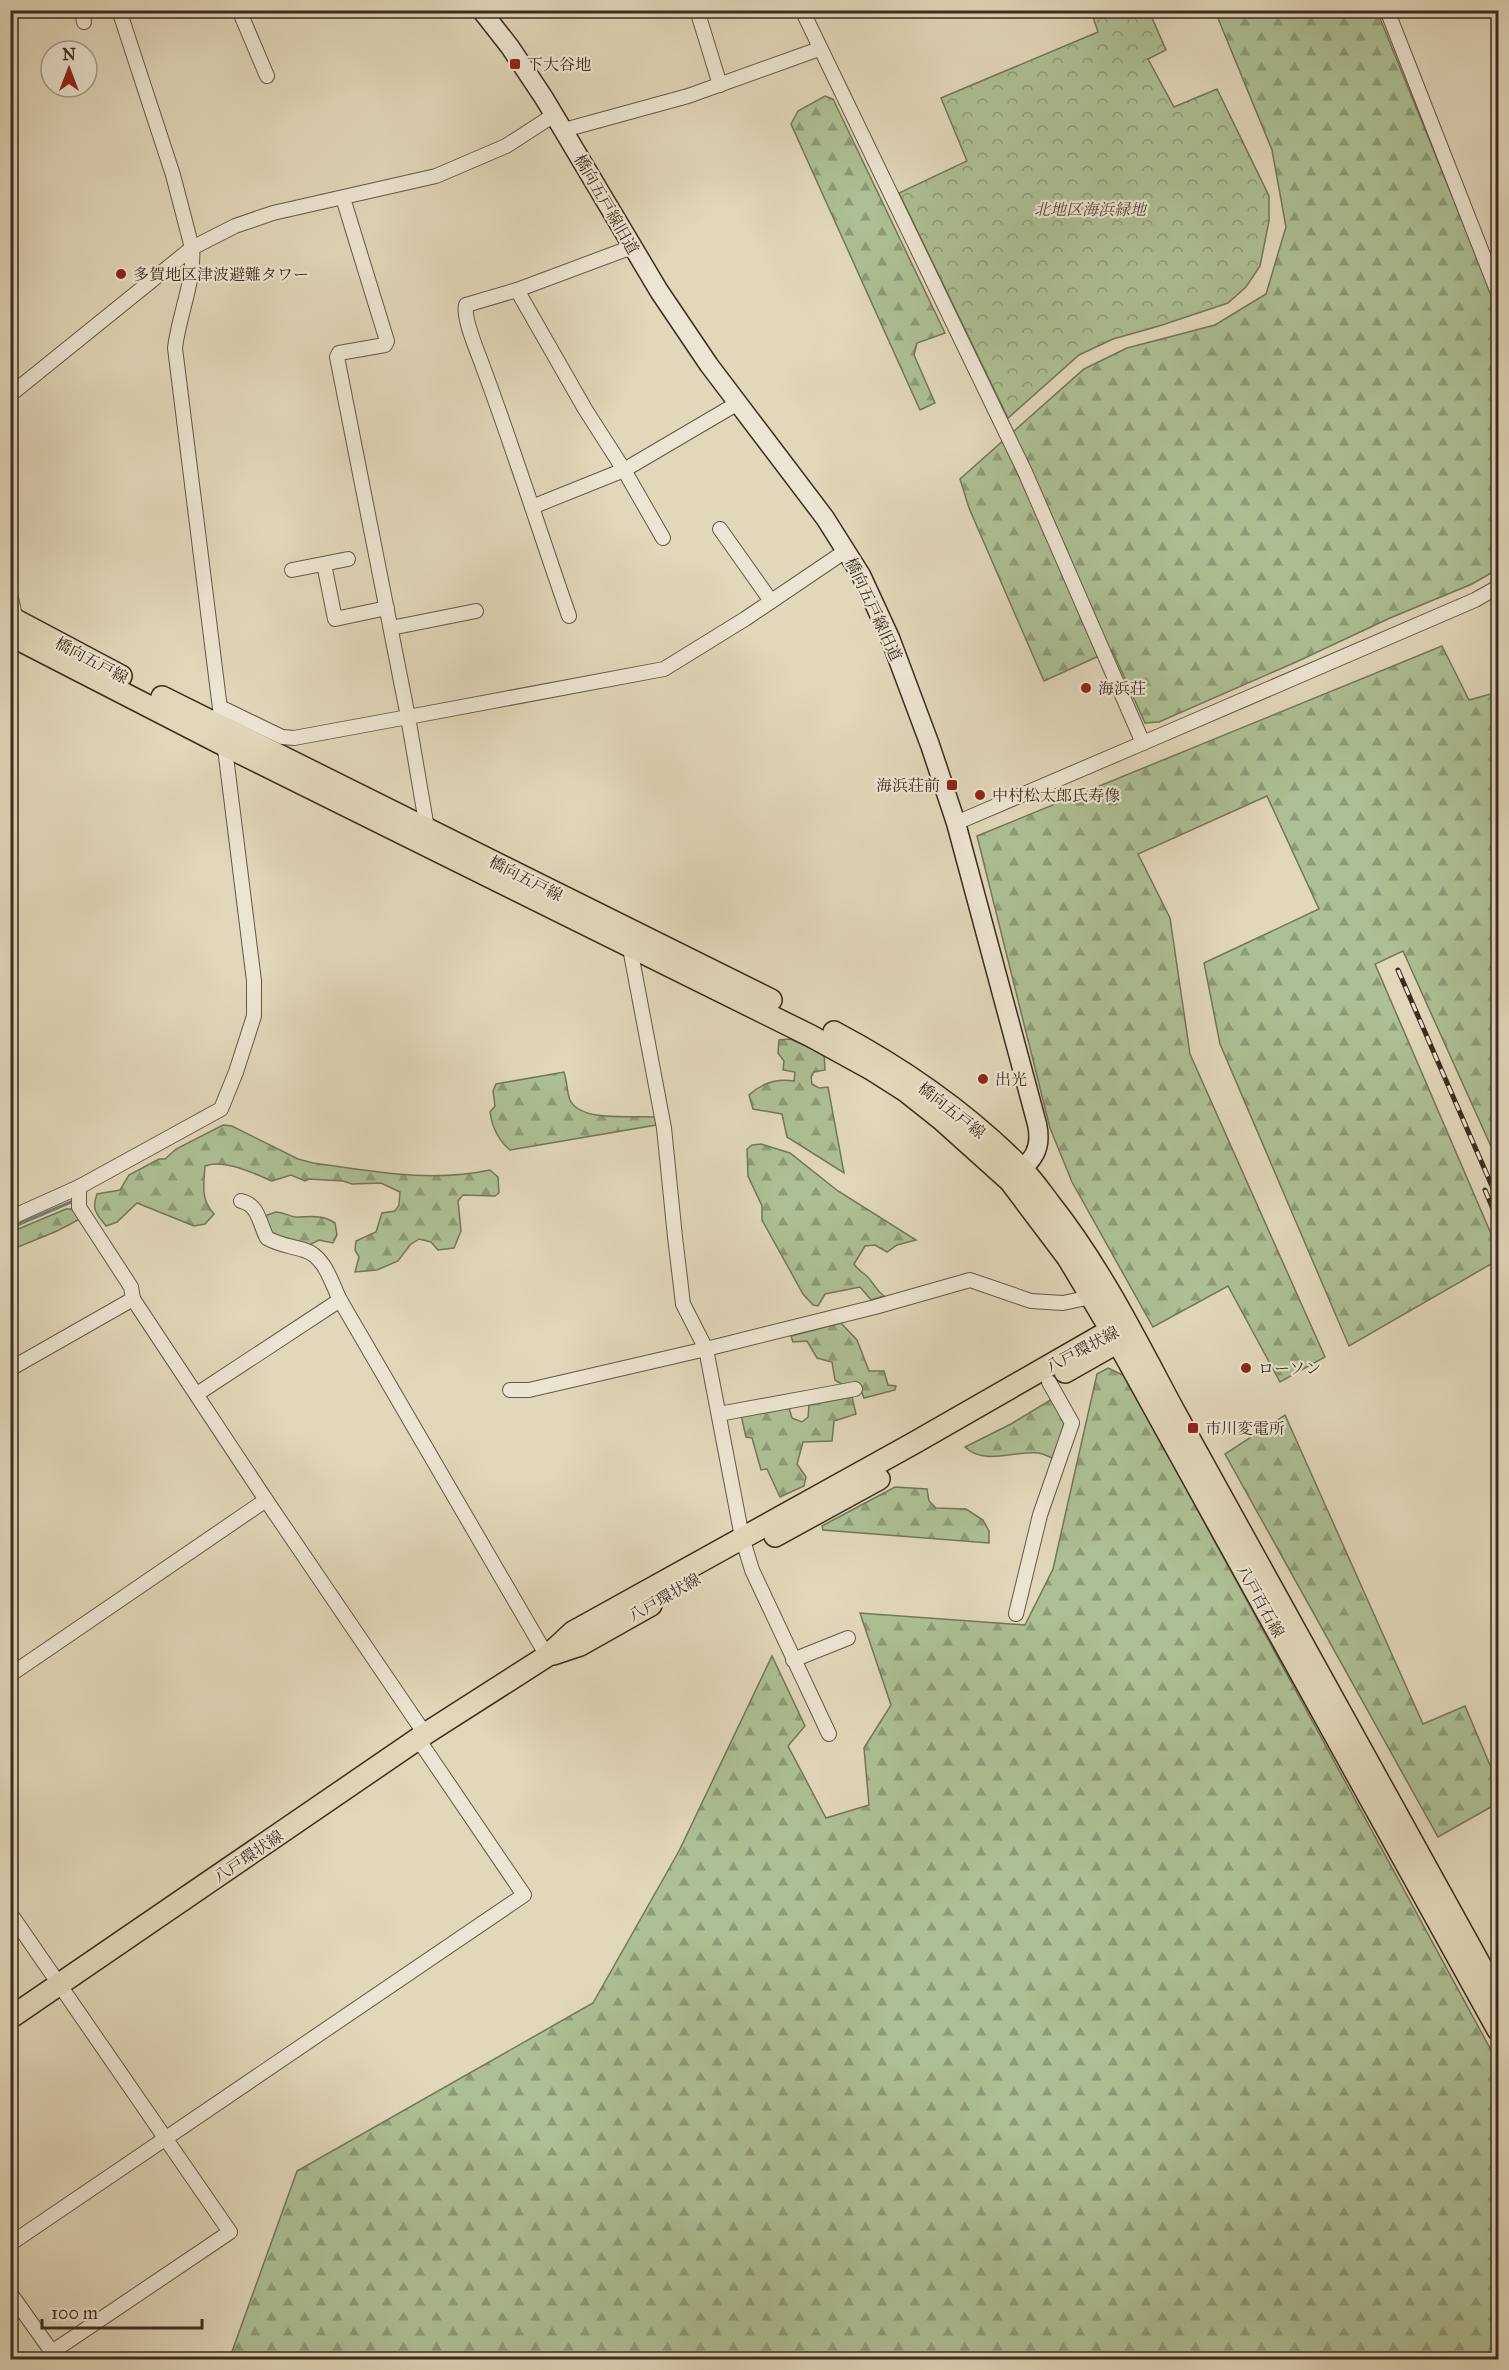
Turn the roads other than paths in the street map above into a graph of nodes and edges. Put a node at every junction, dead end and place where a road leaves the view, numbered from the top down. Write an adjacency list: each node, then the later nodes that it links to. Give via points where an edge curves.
1 (119, 10): 13 (street, via 173,174)
2 (239, 10): 8 (street)
3 (481, 10): 10 (street, 橋向五戸線旧道)
4 (697, 10): 9 (street)
5 (802, 10): 7 (street)
6 (1387, 10): 15 (street)
7 (819, 49): 9 (street); 36 (street, via 1025,472)
8 (267, 76)
9 (720, 85): 10 (street)
10 (559, 123): 11 (street, via 436,176); 12 (street, 橋向五戸線旧道)
11 (343, 198): 13 (street, via 273,213 235,226); 29 (street, via 387,341 385,345 339,353 337,357)
12 (632, 247): 14 (street); 17 (street, 橋向五戸線旧道)
13 (192, 248): 16 (street); 35 (street, via 192,270 175,348)
14 (517, 290): 18 (street); 19 (street, via 466,306 465,310)
15 (1498, 293)
16 (10, 395)
17 (738, 403): 18 (street); 22 (street, 橋向五戸線旧道)
18 (624, 470): 19 (street); 21 (street)
19 (532, 507): 31 (street)
20 (720, 529): 28 (street)
21 (663, 538)
22 (847, 550): 28 (street); 37 (street, 橋向五戸線旧道, via 890,638)
23 (348, 559): 24 (street)
24 (324, 564): 25 (street); 29 (street, via 335,619)
25 (292, 570)
26 (1498, 587): 36 (street)
27 (10, 594): 32 (street)
28 (771, 601): 34 (street, via 664,669)
29 (387, 608): 33 (street)
30 (476, 611): 33 (street)
31 (569, 616)
32 (12, 624): 35 (main road, 橋向五戸線)
33 (391, 628): 34 (street)
34 (408, 717): 35 (street, via 294,738); 38 (street)
35 (230, 726): 38 (main road, 橋向五戸線); 41 (street, via 254,981 254,1016 236,1072 221,1109)
36 (1143, 743): 37 (street)
37 (956, 823): 40 (street, 橋向五戸線旧道, via 1038,1130 1038,1148)
38 (429, 837): 39 (main road, 橋向五戸線)
39 (629, 938): 40 (main road, 橋向五戸線, via 819,1024 891,1064 948,1103); 48 (street, via 664,1128 683,1304)
40 (1016, 1175): 44 (main road, 八戸百石線); 47 (main road, 八戸百石線, via 1084,1251)
41 (79, 1187): 43 (street); 45 (street, via 79,1207 130,1287)
42 (241, 1201): 46 (street, via 256,1209 267,1238 320,1260)
43 (10, 1218)
44 (1091, 1297): 47 (main road, 八戸百石線); 48 (street, via 1063,1303 1031,1301 970,1280)
45 (133, 1299): 49 (street); 53 (street)
46 (340, 1300): 53 (street); 59 (street)
47 (1119, 1333): 50 (main road, 八戸環状線); 56 (main road, 八戸環状線, via 914,1443); 66 (main road, 八戸百石線, via 1174,1411); 68 (main road, 八戸百石線)
48 (706, 1349): 52 (street, via 529,1390); 54 (street)
49 (10, 1369)
50 (1048, 1382): 56 (main road, 八戸環状線, via 914,1459); 57 (street, via 1072,1423 1040,1515)
51 (855, 1389): 54 (street)
52 (510, 1390)
53 (197, 1394): 55 (street)
54 (719, 1414): 56 (street)
55 (266, 1500): 61 (street); 63 (street)
56 (744, 1544): 59 (main road, 八戸環状線, via 580,1646); 60 (street)
57 (1016, 1614)
58 (848, 1638): 60 (street)
59 (547, 1656): 63 (main road, 八戸環状線)
60 (793, 1660): 62 (street)
61 (10, 1675)
62 (829, 1734)
63 (422, 1737): 65 (main road, 八戸環状線); 69 (street, via 524,1895)
64 (10, 1913): 65 (street)
65 (59, 1984): 67 (main road, 八戸環状線); 69 (street)
66 (1498, 1997)
67 (10, 2018)
68 (1498, 2030)
69 (166, 2139): 70 (street); 71 (street, via 230,2232 52,2352)
70 (10, 2244)
71 (10, 2293)

